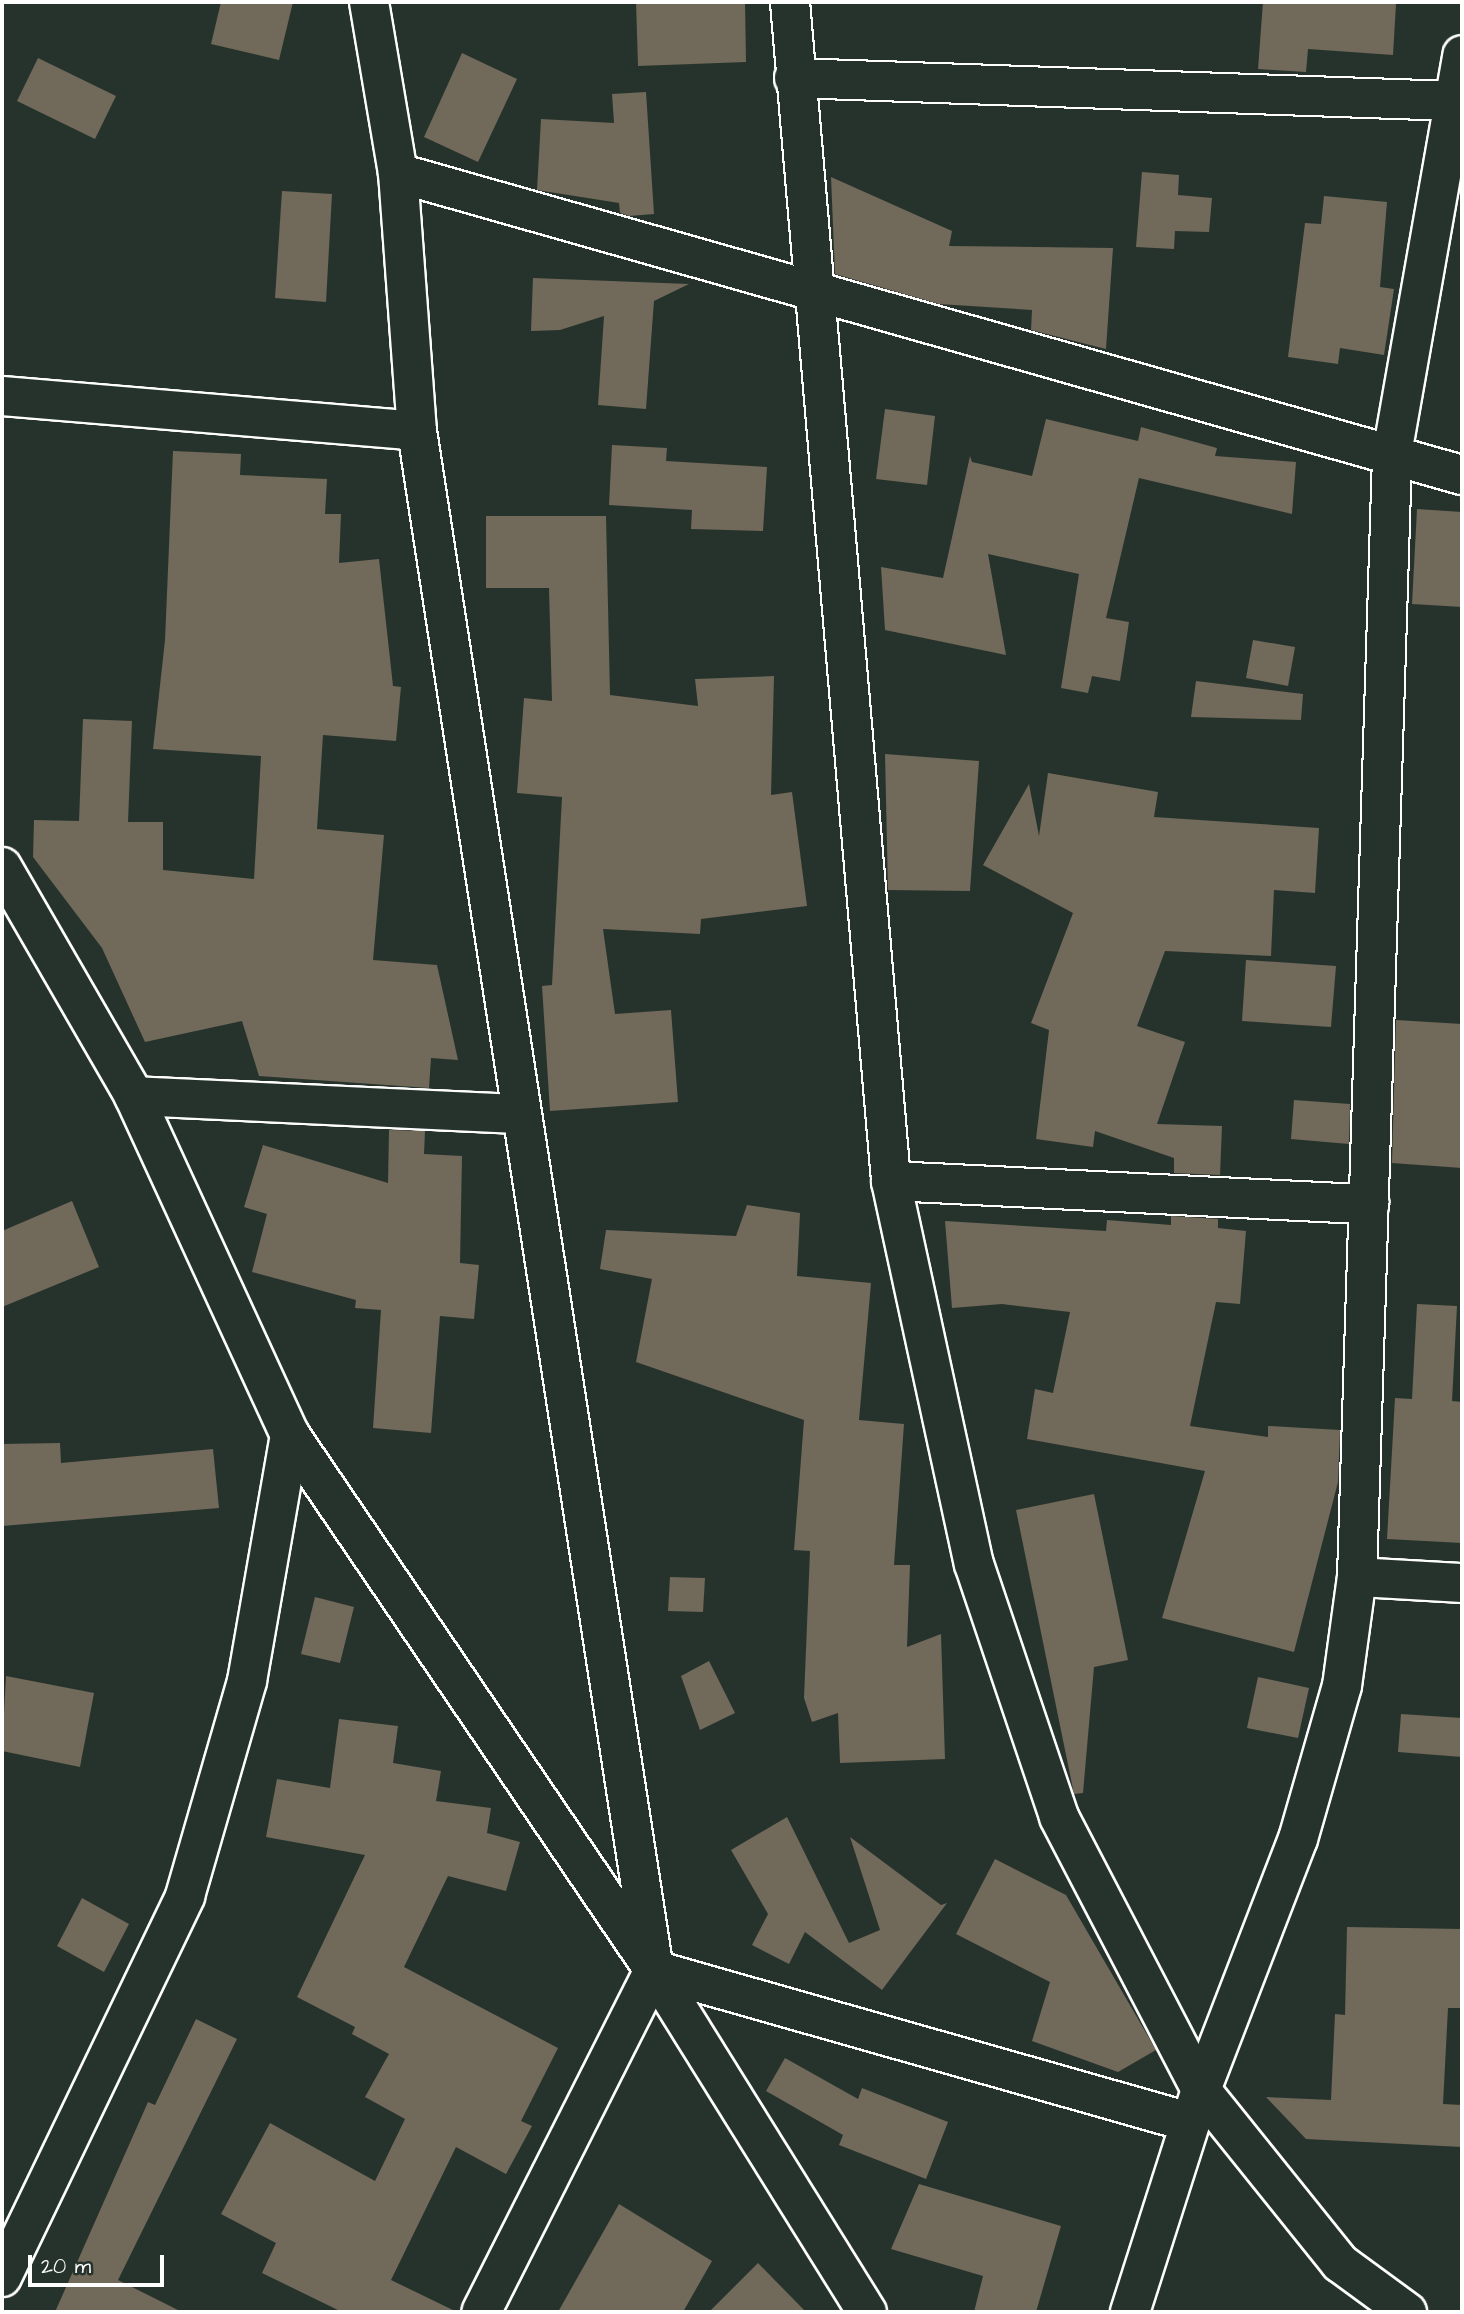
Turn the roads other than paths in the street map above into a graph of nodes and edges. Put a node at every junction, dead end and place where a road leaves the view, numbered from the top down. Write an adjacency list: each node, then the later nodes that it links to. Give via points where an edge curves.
1 (369, 2): 6 (street)
2 (790, 2): 4 (street)
3 (1462, 55): 5 (street)
4 (794, 78): 5 (street); 7 (street)
5 (1453, 101): 10 (street)
6 (398, 173): 7 (street); 9 (street)
7 (814, 296): 10 (street); 15 (street)
8 (2, 397): 9 (street)
9 (417, 431): 14 (street)
10 (1392, 454): 11 (street); 16 (street)
11 (1462, 475)
12 (2, 867): 13 (street)
13 (134, 1096): 14 (street); 17 (street)
14 (520, 1114): 20 (street)
15 (891, 1181): 16 (street); 21 (street, via 974,1564 1011,1681 1059,1817)
16 (1369, 1204): 18 (street)
17 (290, 1435): 20 (street); 22 (street, via 247,1681 186,1895)
18 (1357, 1577): 19 (street); 21 (street, via 1325,1756)
19 (1462, 1583)
20 (654, 1970): 21 (street); 23 (street); 24 (street)
21 (1195, 2106): 25 (street); 26 (street, via 1340,2263)
22 (2, 2277)
23 (481, 2312)
24 (867, 2312)
25 (1130, 2312)
26 (1407, 2312)

